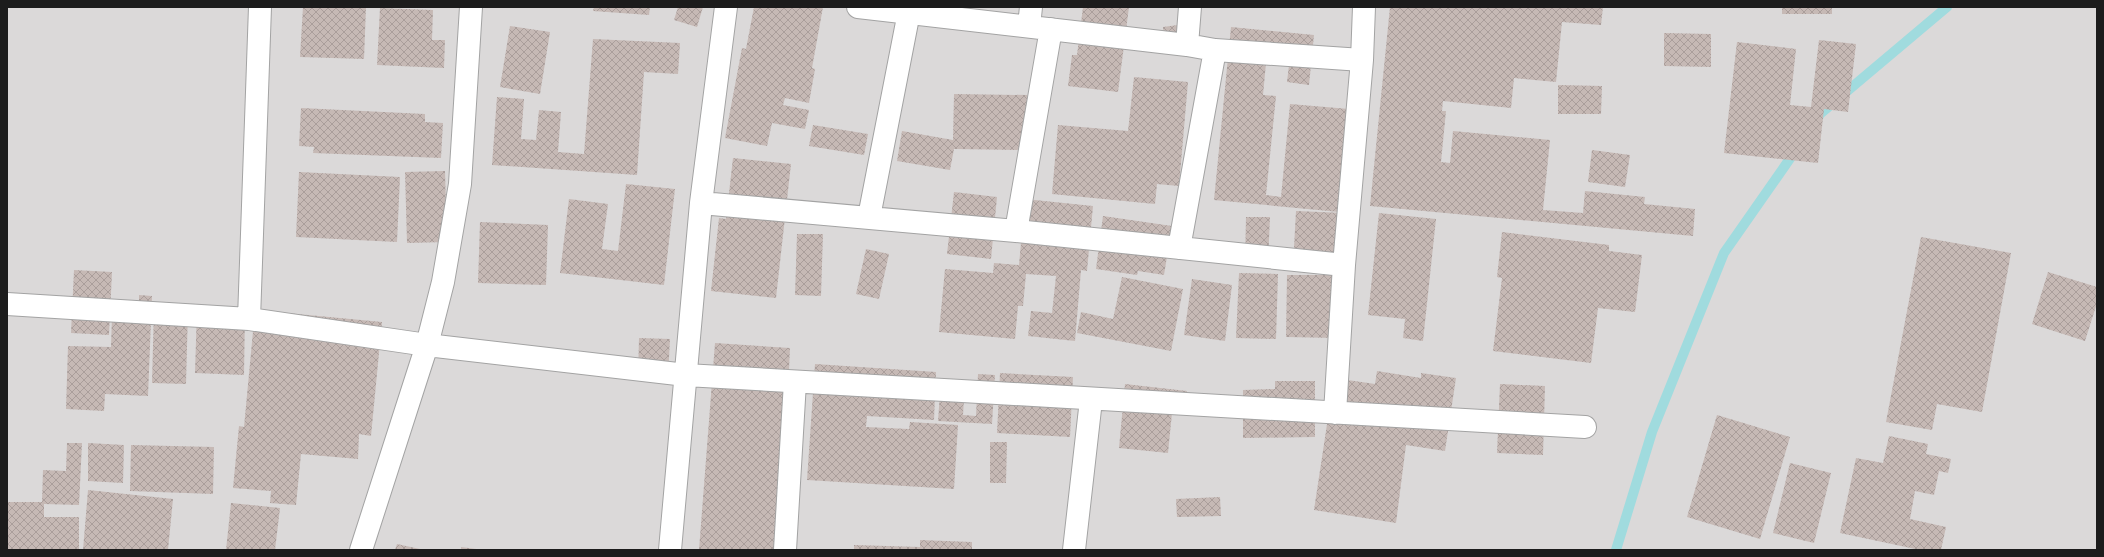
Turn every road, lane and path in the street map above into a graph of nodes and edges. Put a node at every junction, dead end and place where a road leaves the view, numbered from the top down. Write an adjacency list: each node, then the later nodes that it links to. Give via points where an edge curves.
1 (260, 7): 19 (street)
2 (471, 7): 20 (street, via 460,184 443,282)
3 (726, 7): 13 (street)
4 (858, 7): 7 (street)
5 (1190, 7): 10 (street)
6 (1364, 7): 12 (street)
7 (910, 10): 8 (street); 14 (street)
8 (1030, 17): 9 (street)
9 (1051, 30): 10 (street); 15 (street)
10 (1187, 45): 11 (street)
11 (1215, 50): 12 (street); 16 (street)
12 (1362, 60): 17 (street)
13 (701, 203): 14 (street); 21 (street)
14 (869, 217): 15 (street)
15 (1016, 231): 16 (street)
16 (1179, 248): 17 (street)
17 (1344, 265): 24 (street)
18 (7, 304): 19 (street)
19 (249, 319): 20 (street)
20 (427, 345): 21 (street); 26 (street)
21 (686, 375): 22 (street); 27 (street)
22 (795, 382): 23 (street); 28 (street)
23 (1091, 400): 24 (street); 29 (street)
24 (1335, 412): 25 (street)
25 (1586, 427)
26 (361, 550)
27 (670, 550)
28 (785, 550)
29 (1074, 550)

